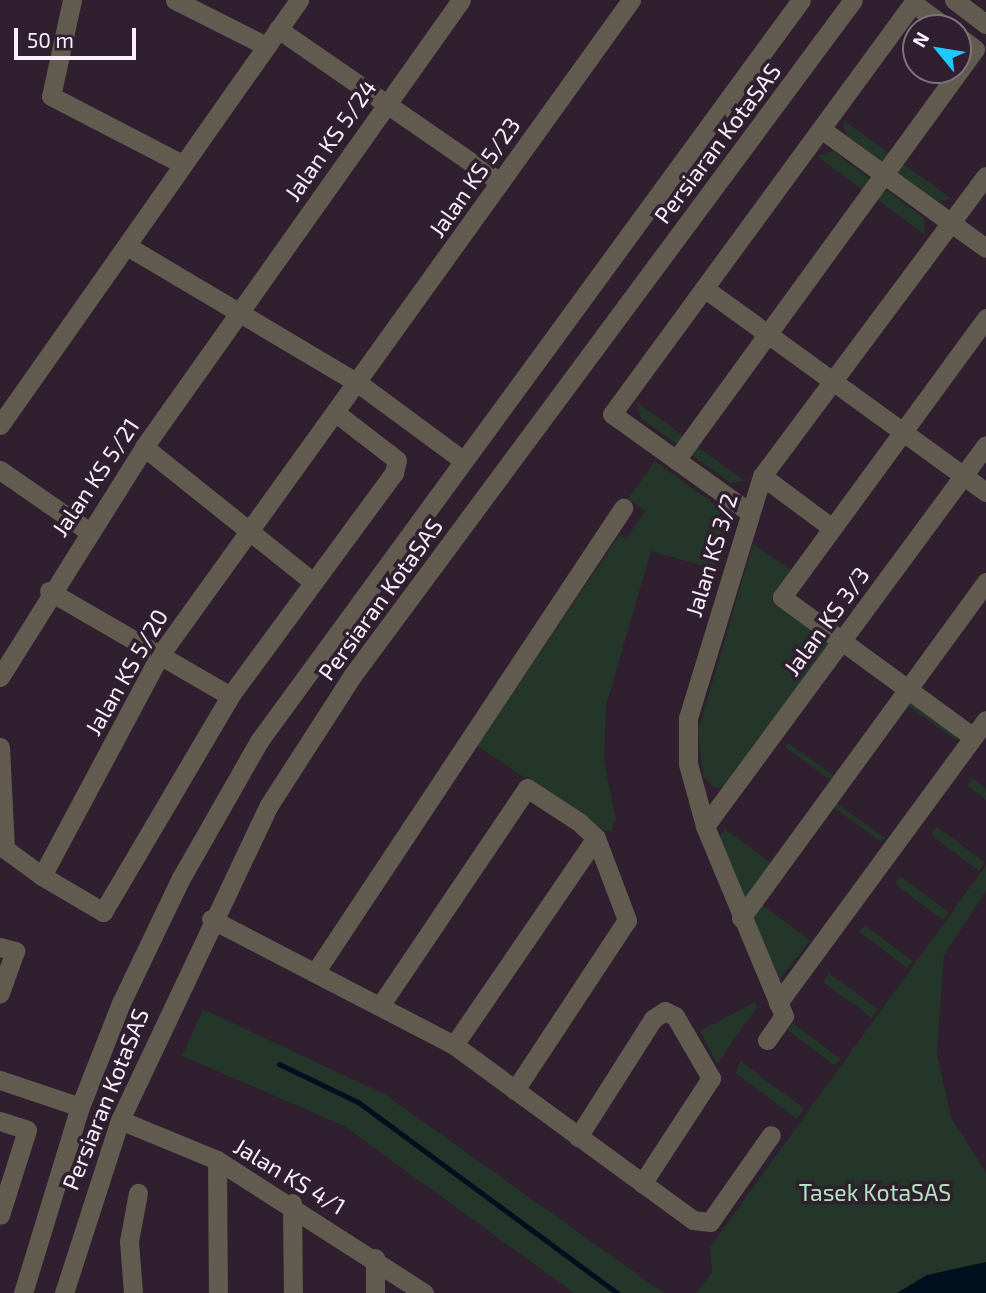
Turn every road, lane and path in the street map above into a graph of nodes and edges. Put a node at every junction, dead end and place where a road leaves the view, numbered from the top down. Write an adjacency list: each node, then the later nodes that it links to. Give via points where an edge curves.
1 (72, 0): 18 (street, via 51,96)
2 (176, 0): 14 (street)
3 (299, 0): 13 (street)
4 (461, 0): 16 (street, Jalan KS 5/24)
5 (631, 0): 21 (street, Jalan KS 5/23)
6 (802, 0): 36 (street, Persiaran KotaSAS)
7 (853, 0): 62 (street, Persiaran KotaSAS, via 352,676 269,805)
8 (954, 0): 12 (street)
9 (905, 14): 10 (street, via 913,3)
10 (928, 14)
11 (902, 18): 17 (street)
12 (986, 24)
13 (278, 29): 14 (street); 16 (street)
14 (266, 46): 18 (street)
15 (950, 84): 19 (street)
16 (386, 103): 21 (street); 26 (street, Jalan KS 5/24)
17 (821, 128): 19 (street); 25 (street)
18 (182, 164): 23 (street)
19 (884, 174): 22 (street); 28 (street)
20 (986, 176): 22 (street, Jalan KS 3/2)
21 (500, 182): 30 (street, Jalan KS 5/23)
22 (951, 222): 24 (street); 29 (street, Jalan KS 3/2)
23 (127, 246): 26 (street); 32 (street)
24 (986, 248)
25 (704, 288): 28 (street); 37 (street, via 612,414)
26 (242, 310): 30 (street); 35 (street, Jalan KS 5/21)
27 (986, 318): 33 (street)
28 (768, 334): 29 (street); 37 (street)
29 (832, 381): 33 (street); 40 (street, Jalan KS 3/2)
30 (358, 383): 31 (street, Jalan KS 5/20); 36 (street)
31 (336, 413): 45 (street, Jalan KS 5/20); 47 (street, via 397,465)
32 (0, 425)
33 (903, 432): 39 (street); 44 (street)
34 (986, 445): 39 (street, Jalan KS 3/3)
35 (144, 447): 45 (street); 46 (street, Jalan KS 5/21)
36 (461, 459): 72 (street, Persiaran KotaSAS, via 259,741 181,877)
37 (676, 460): 43 (street)
38 (0, 470): 46 (street)
39 (964, 475): 41 (street); 50 (street, Jalan KS 3/3)
40 (762, 476): 43 (street, Jalan KS 3/2); 44 (street)
41 (986, 492)
42 (623, 508): 64 (street)
43 (749, 512): 58 (street, Jalan KS 3/2, via 688,718 688,764)
44 (832, 528): 50 (street, via 782,597)
45 (247, 529): 47 (street); 51 (street, Jalan KS 5/20)
46 (88, 531): 49 (street, Jalan KS 5/21)
47 (312, 581): 54 (street)
48 (986, 582): 53 (street)
49 (49, 591): 51 (street); 52 (street, Jalan KS 5/21)
50 (842, 641): 53 (street); 58 (street, Jalan KS 3/3)
51 (160, 655): 54 (street); 60 (street, Jalan KS 5/20)
52 (0, 677)
53 (908, 689): 56 (street); 61 (street)
54 (230, 696): 60 (street, via 103,912)
55 (986, 720): 56 (street)
56 (973, 737): 67 (street)
57 (0, 747): 60 (street, via 5,849)
58 (705, 826): 61 (street, Jalan KS 3/2)
59 (596, 838): 66 (street, via 527,788); 69 (street); 71 (street, via 627,920)
60 (42, 876)
61 (741, 918): 67 (street, Jalan KS 3/2)
62 (211, 919): 64 (street); 73 (street, Persiaran KotaSAS)
63 (7, 949): 65 (street)
64 (316, 971): 66 (street)
65 (0, 993)
66 (382, 1003): 69 (street)
67 (778, 1003): 68 (street, via 784,1016)
68 (767, 1040)
69 (454, 1045): 71 (street)
70 (0, 1080): 72 (street)
71 (515, 1090): 76 (street)
72 (80, 1107): 83 (street, Persiaran KotaSAS)
73 (120, 1120): 77 (street, Jalan KS 4/1); 84 (street, Persiaran KotaSAS)
74 (0, 1121): 81 (street, via 27,1130)
75 (771, 1135): 78 (street, via 710,1222 693,1220)
76 (578, 1137): 78 (street); 78 (street, via 653,1019 665,1011 675,1016 711,1078)
77 (218, 1160): 80 (street, Jalan KS 4/1); 86 (street)
78 (642, 1184)
79 (138, 1193): 85 (street, via 129,1241)
80 (292, 1203): 82 (street, Jalan KS 4/1); 87 (street)
81 (0, 1215)
82 (375, 1258): 88 (street); 89 (street, Jalan KS 4/1)
83 (23, 1293)
84 (64, 1293)
85 (133, 1293)
86 (218, 1293)
87 (293, 1293)
88 (376, 1293)
89 (424, 1293)

